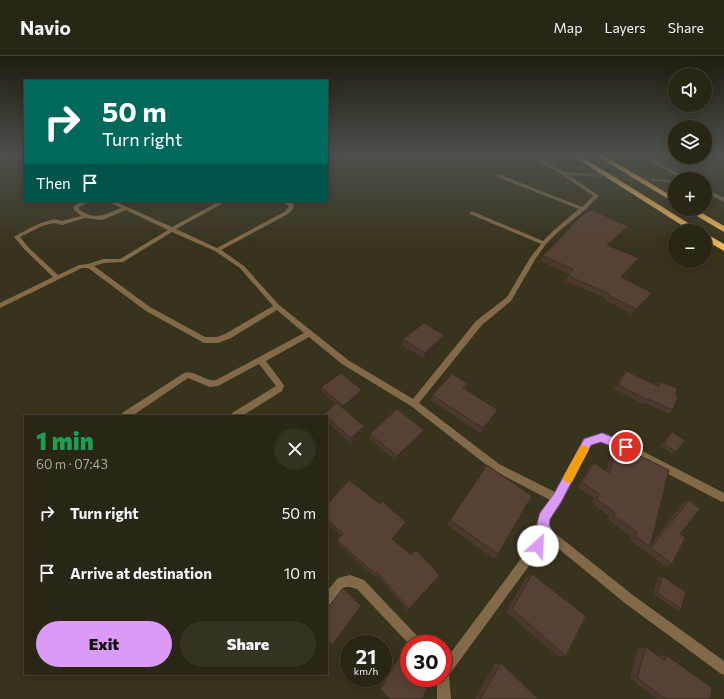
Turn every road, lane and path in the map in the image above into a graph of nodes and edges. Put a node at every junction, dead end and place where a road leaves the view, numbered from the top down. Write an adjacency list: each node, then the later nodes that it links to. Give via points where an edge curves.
1 (522, 185): 13 (street)
2 (580, 185): 13 (street, via 596,196)
3 (622, 185): 17 (highway)
4 (648, 185): 6 (highway)
5 (712, 194): 7 (street)
6 (668, 197)
7 (724, 200)
8 (87, 202): 15 (street, via 76,209)
9 (112, 202): 12 (street)
10 (222, 202): 19 (street)
11 (286, 202): 23 (street, via 291,208 286,213)
12 (126, 208): 15 (street, via 102,218); 19 (street)
13 (584, 209): 21 (street)
14 (472, 213): 21 (street)
15 (85, 216): 25 (street, via 62,223 54,221 40,225 17,237)
16 (701, 216): 18 (highway)
17 (685, 224)
18 (724, 229)
19 (171, 230): 23 (street); 24 (street, via 121,261 103,261)
20 (712, 240): 22 (highway)
21 (544, 243): 30 (street, via 509,299 479,324)
22 (724, 248)
23 (217, 250): 27 (street, via 242,266)
24 (89, 266): 25 (street, via 75,267); 27 (street, via 148,309 204,340 218,340 228,336)
25 (56, 277): 26 (street)
26 (0, 306)
27 (277, 307): 28 (street)
28 (308, 334): 29 (street); 30 (street, via 345,362)
29 (260, 359): 31 (street, via 213,384 187,375); 32 (street, via 280,386 279,389)
30 (414, 404): 34 (street, via 496,467)
31 (127, 415)
32 (237, 415)
33 (722, 497): 34 (street, via 602,437 588,442)
34 (558, 498): 35 (street, via 544,517 543,524)
35 (547, 533): 38 (street); 39 (street, via 630,600)
36 (328, 599): 37 (street, via 342,582 360,584)
37 (408, 635)
38 (452, 661)
39 (724, 669)
40 (444, 687): 41 (street)
41 (444, 699)

